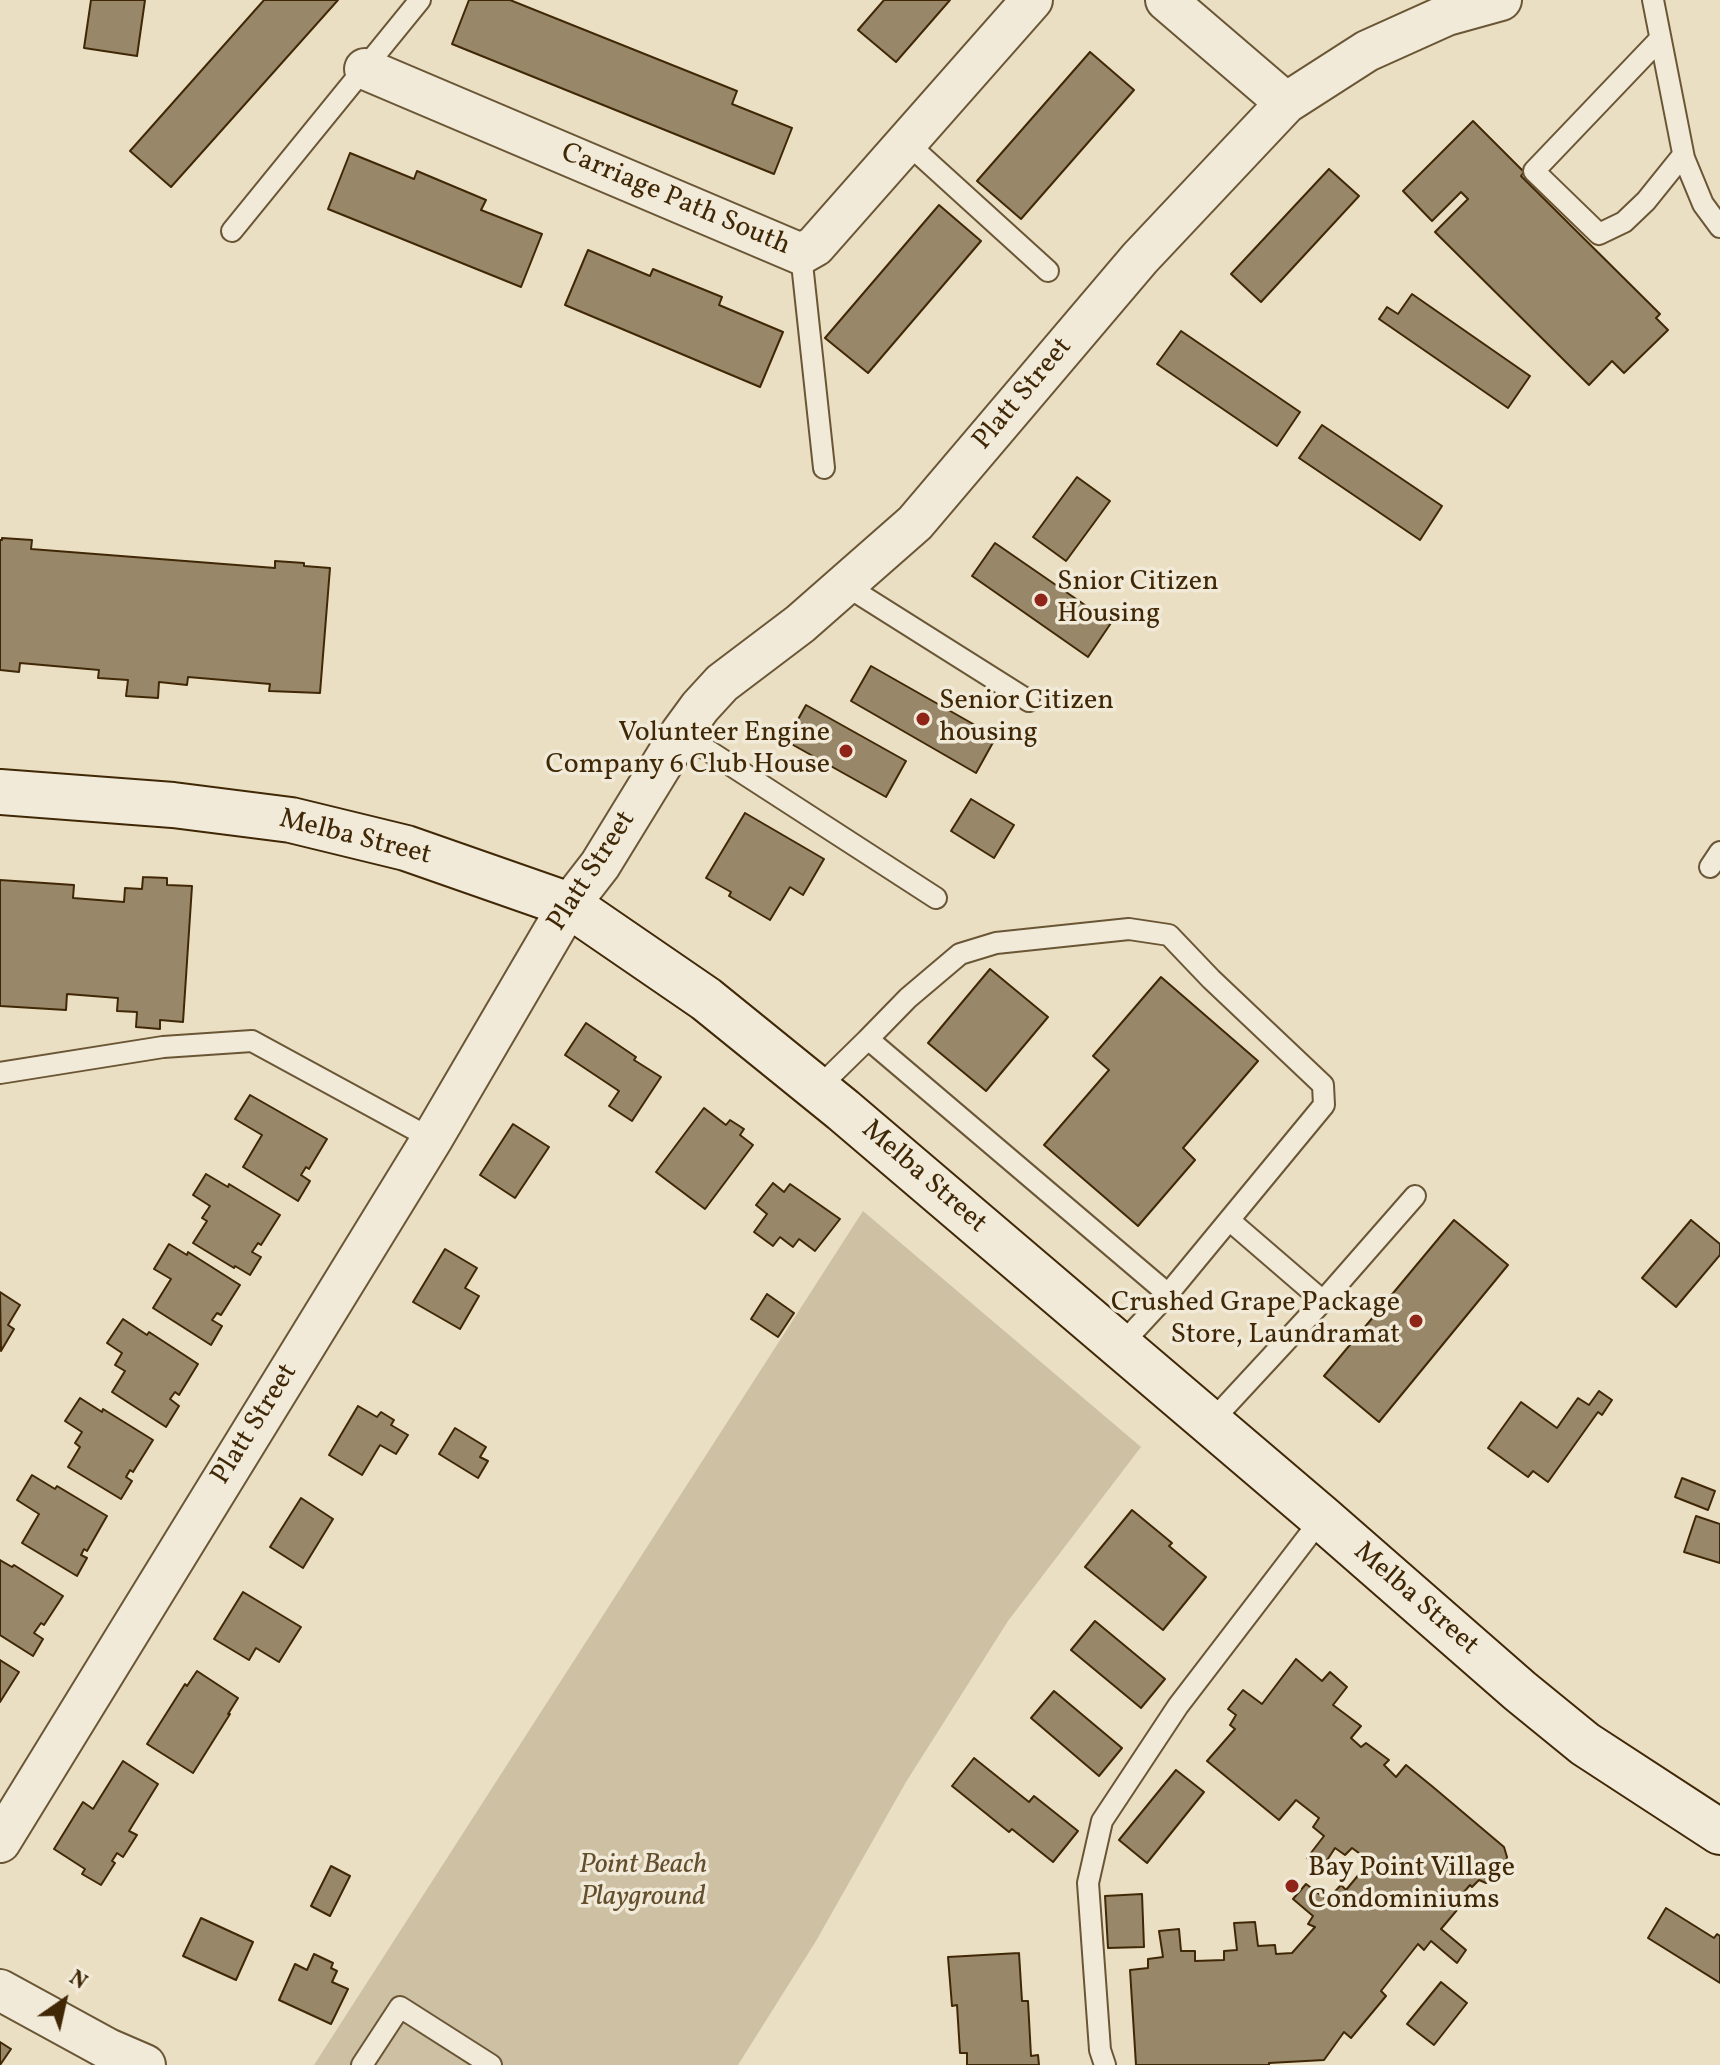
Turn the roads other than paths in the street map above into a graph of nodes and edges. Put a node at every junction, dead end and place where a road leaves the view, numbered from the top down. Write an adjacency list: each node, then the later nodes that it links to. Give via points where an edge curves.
1 (420, 0): 7 (lane)
2 (1032, 0): 9 (street, Carriage Path South)
3 (1166, 0): 8 (street)
4 (1501, 0): 8 (street, Platt Street, via 1447,15 1367,51)
5 (1653, 0): 6 (lane)
6 (1660, 39): 10 (lane); 10 (lane, via 1534,171 1599,234 1624,222)
7 (365, 69): 12 (lane); 13 (street, Carriage Path South)
8 (1286, 103): 16 (street, Platt Street, via 1140,258 915,523)
9 (906, 142): 13 (street, Carriage Path South, via 815,246); 14 (lane)
10 (1683, 155): 11 (lane, via 1703,204)
11 (1720, 227)
12 (232, 231)
13 (801, 254): 15 (lane)
14 (1048, 271)
15 (824, 468)
16 (845, 585): 17 (lane); 18 (street, Platt Street, via 722,683)
17 (1029, 701)
18 (681, 733): 20 (lane); 21 (street, Platt Street, via 600,865)
19 (0, 792): 21 (main road, Melba Street, via 291,820 406,848)
20 (936, 898)
21 (569, 905): 24 (main road, Melba Street, via 706,999); 25 (street, Platt Street)
22 (868, 1039): 24 (lane); 27 (lane, via 960,954 996,943 1129,929 1169,935 1323,1085 1324,1105); 28 (lane)
23 (0, 1073): 25 (lane, via 163,1047 252,1041)
24 (817, 1089): 30 (main road, Melba Street)
25 (432, 1139): 34 (street, Platt Street)
26 (1415, 1196): 29 (lane)
27 (1229, 1220): 28 (lane); 29 (lane)
28 (1168, 1294): 30 (lane)
29 (1323, 1301): 31 (lane)
30 (1120, 1346): 31 (main road, Melba Street)
31 (1210, 1423): 32 (main road, Melba Street)
32 (1322, 1518): 33 (main road, Melba Street, via 1585,1744); 39 (lane, via 1178,1706 1102,1821 1088,1883)
33 (1720, 1832)
34 (0, 1842)
35 (0, 1990): 36 (street)
36 (145, 2065)
37 (362, 2065): 38 (lane, via 400,2007)
38 (491, 2065)
39 (1105, 2065)

